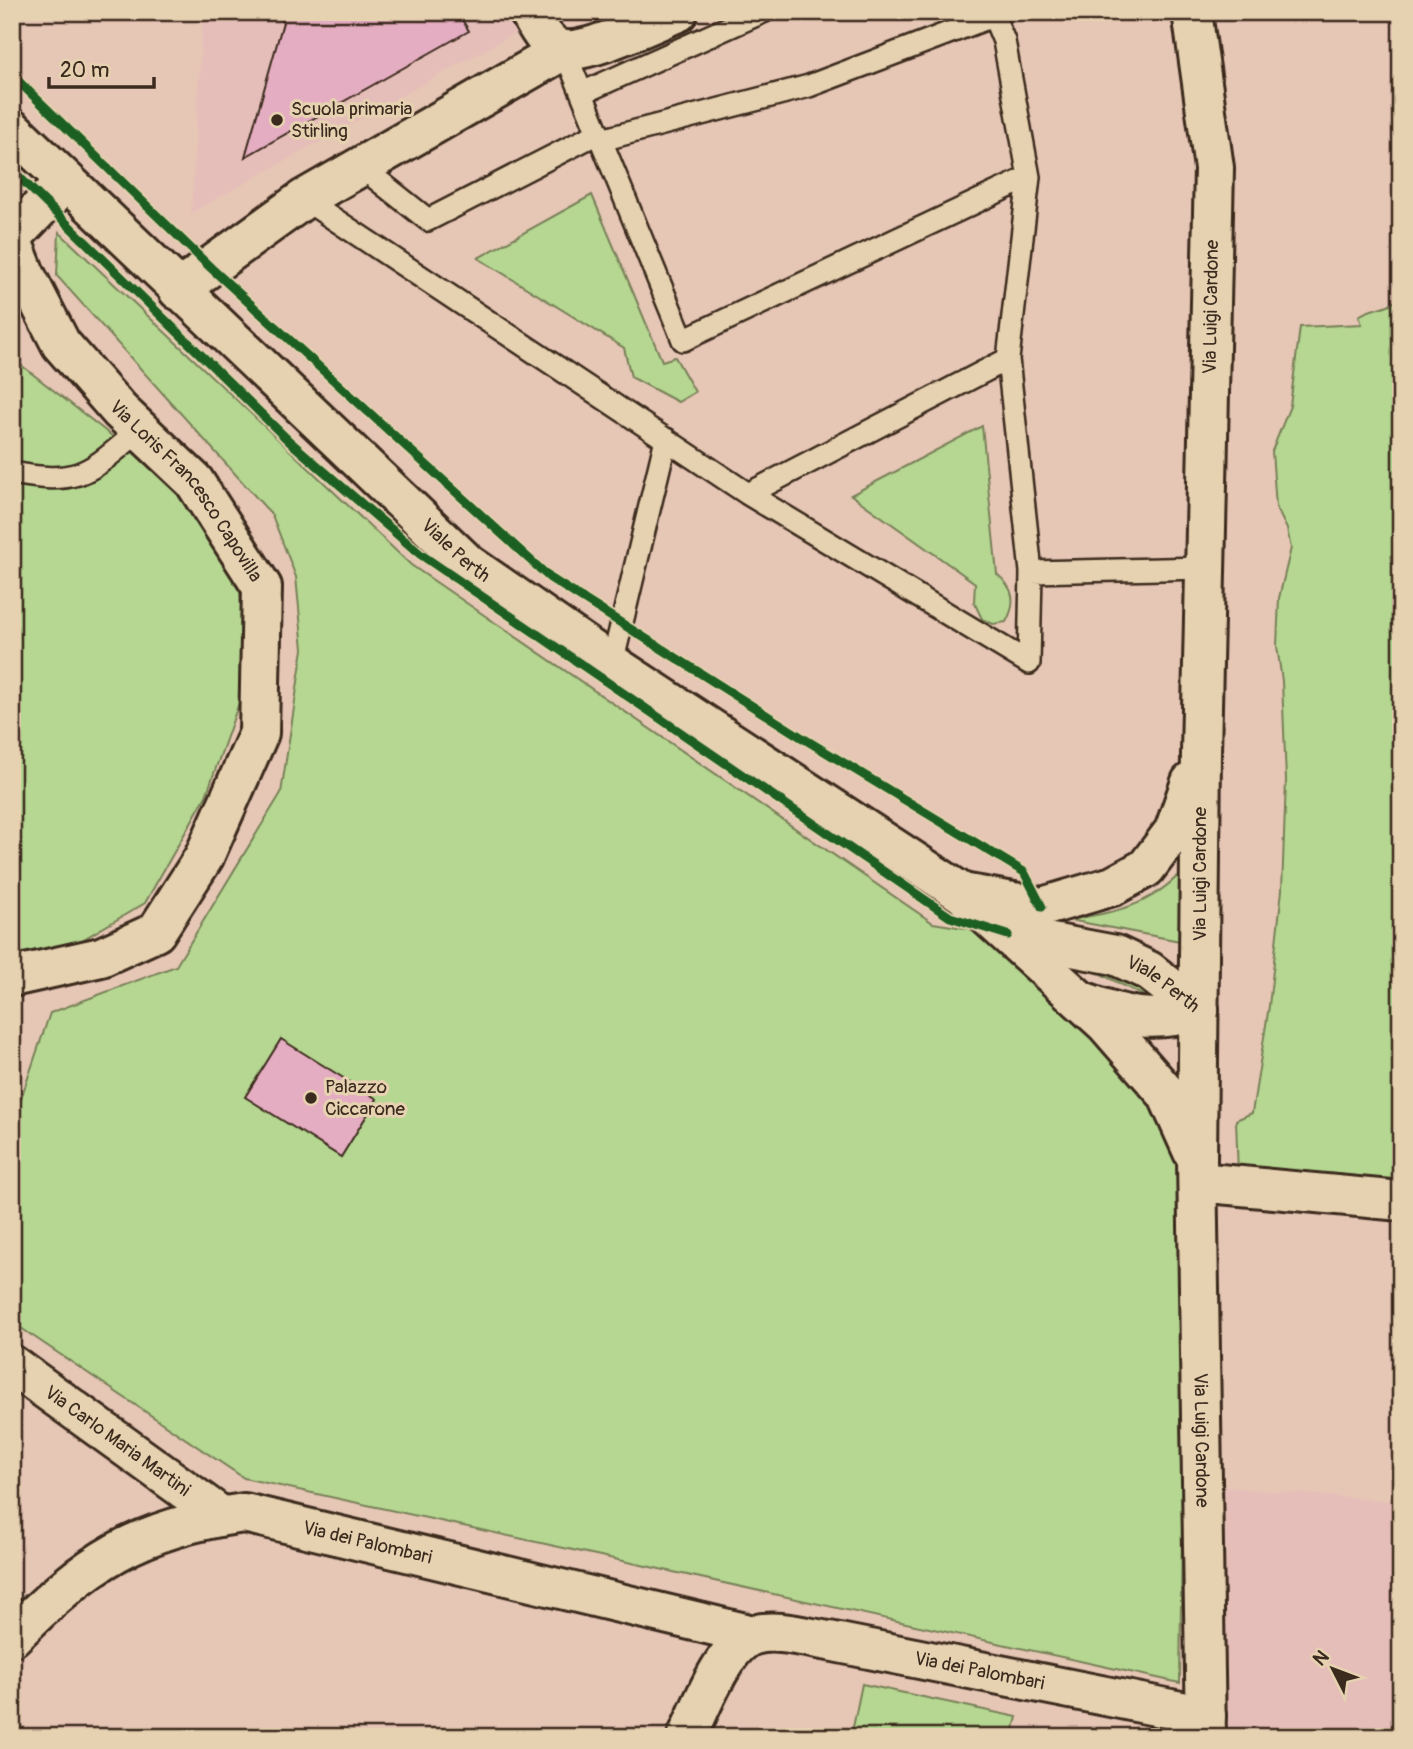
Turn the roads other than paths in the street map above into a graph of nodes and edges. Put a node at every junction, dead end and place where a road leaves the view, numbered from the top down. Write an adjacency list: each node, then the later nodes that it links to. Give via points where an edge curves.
1 (529, 12): 6 (street, via 546,39)
2 (678, 12): 6 (street, via 582,48)
3 (763, 12): 7 (lane)
4 (1192, 12): 21 (street, Via Luigi Cardone, via 1214,168)
5 (992, 14): 9 (lane, via 809,86); 11 (lane, via 1004,41)
6 (564, 50): 7 (lane); 10 (street)
7 (582, 93): 9 (lane)
8 (12, 129): 12 (street, Viale Perth)
9 (600, 137): 10 (lane, via 428,220); 11 (lane, via 683,340)
10 (360, 166): 13 (street)
11 (1028, 177): 16 (lane)
12 (66, 181): 14 (street, Via Loris Francesco Capovilla); 15 (street, Viale Perth)
13 (304, 199): 15 (street); 18 (lane)
14 (14, 255): 17 (street, Via Loris Francesco Capovilla, via 61,344)
15 (178, 290): 23 (street, Viale Perth, via 468,564)
16 (1008, 359): 20 (lane); 22 (lane)
17 (140, 430): 19 (lane, via 88,472 50,480); 27 (street, Via Loris Francesco Capovilla, via 194,481 262,587 259,733 204,857 156,932 101,957)
18 (666, 439): 20 (lane); 23 (lane)
19 (12, 473)
20 (748, 494): 22 (lane, via 1028,663)
21 (1205, 568): 22 (lane); 24 (street, Via Luigi Cardone)
22 (1031, 572)
23 (612, 664): 25 (street, Viale Perth)
24 (1201, 753): 25 (street, Viale Perth, via 1174,831 1146,868 1113,886 1042,908); 29 (street, Via Luigi Cardone)
25 (962, 893): 26 (street, Viale Perth)
26 (1008, 935): 28 (street, Viale Perth); 29 (street, Viale Perth, via 1115,956 1149,971)
27 (12, 977)
28 (1083, 1001): 29 (street, Viale Perth, via 1119,1014 1167,1020); 30 (street, Viale Perth, via 1167,1094)
29 (1199, 1010): 30 (street, Via Luigi Cardone)
30 (1197, 1171): 31 (street); 36 (street, Via Luigi Cardone)
31 (1401, 1201)
32 (12, 1365): 33 (street, Via Carlo Maria Martini)
33 (221, 1516): 34 (street, Via dei Palombari, via 244,1513 300,1525); 35 (street, Via dei Palombari, via 153,1533 104,1558 48,1601)
34 (752, 1635): 36 (street, Via dei Palombari, via 829,1641); 37 (street, via 725,1658)
35 (12, 1637)
36 (1206, 1726)
37 (687, 1737)

